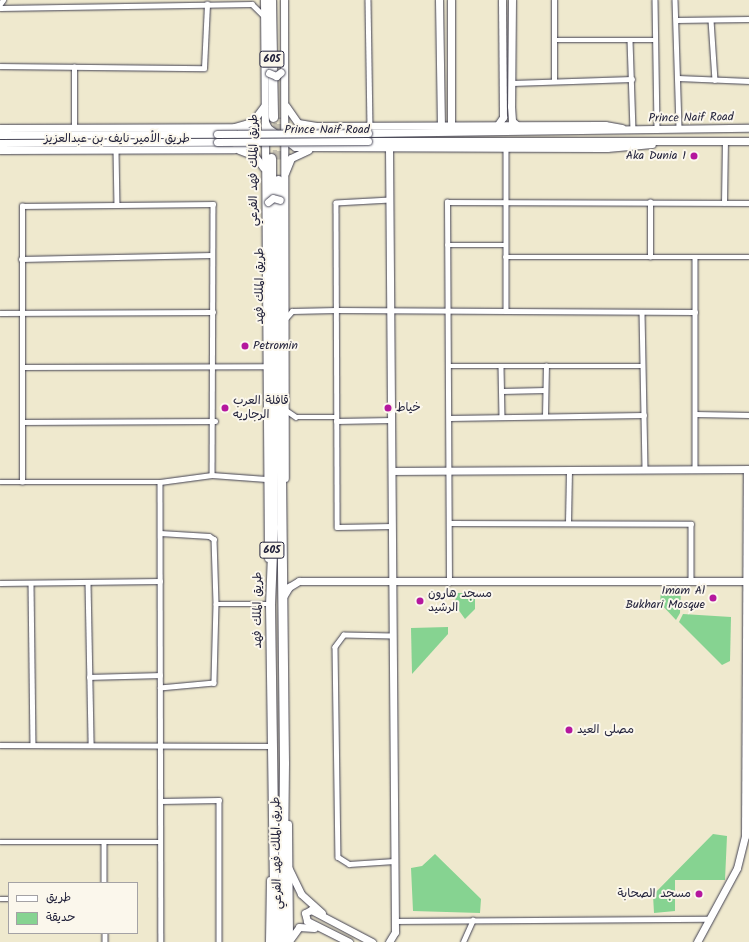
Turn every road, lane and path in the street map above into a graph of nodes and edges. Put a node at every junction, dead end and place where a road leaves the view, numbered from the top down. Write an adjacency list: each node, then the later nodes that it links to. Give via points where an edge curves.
1 (3, 0): 14 (street)
2 (264, 0): 17 (main road, طريق الملك فهد الفرعي)
3 (271, 0): 38 (highway, 605)
4 (277, 0): 38 (highway, 605)
5 (284, 0): 26 (main road)
6 (368, 0): 51 (street)
7 (439, 0): 36 (main road)
8 (451, 0): 35 (main road)
9 (502, 0): 43 (main road, via 503,117)
10 (512, 0): 33 (main road)
11 (554, 0): 21 (street)
12 (654, 0): 23 (street)
13 (675, 0): 19 (street)
14 (0, 4)
15 (207, 4): 16 (street); 17 (street, via 252,4); 25 (street, via 204,68)
16 (0, 8)
17 (264, 16): 27 (main road, طريق الملك فهد الفرعي)
18 (749, 19): 20 (street)
19 (676, 20): 20 (street); 28 (street)
20 (711, 20): 30 (street)
21 (554, 40): 22 (street); 32 (street)
22 (630, 40): 23 (street); 29 (street)
23 (656, 40): 53 (street)
24 (0, 66): 25 (street)
25 (74, 67): 48 (street)
26 (283, 69): 27 (main road, bridge, via 276,76); 37 (main road)
27 (267, 70): 34 (main road, طريق الملك فهد الفرعي)
28 (678, 78): 30 (street); 49 (street)
29 (632, 79): 32 (street); 52 (street)
30 (716, 80): 31 (street)
31 (749, 81)
32 (554, 82): 33 (street)
33 (512, 83): 44 (main road, via 512,121)
34 (265, 100): 38 (main road, طريق الملك فهد الفرعي); 46 (main road, via 256,119)
35 (451, 100): 36 (main road); 42 (main road)
36 (440, 101): 41 (main road)
37 (284, 102): 38 (main road); 39 (main road, via 294,120)
38 (275, 119): 55 (main road); 55 (main road)
39 (318, 126): 40 (main road, Prince Naif Road); 55 (main road, طريق الأمير نايف بن عبدالعزيز, via 292,130)
40 (347, 126): 51 (main road, Prince Naif Road); 60 (main road, via 340,140)
41 (441, 126): 42 (main road, Prince Naif Road); 51 (main road, Prince Naif Road)
42 (451, 126): 43 (main road, Prince Naif Road)
43 (496, 126): 44 (main road, Prince Naif Road)
44 (518, 126): 52 (main road, Prince Naif Road, via 605,125)
45 (226, 127): 46 (main road, طريق الأمير نايف بن عبدالعزيز); 48 (main road, طريق الأمير نايف بن عبدالعزيز); 67 (main road, via 236,136 234,143)
46 (234, 127): 55 (main road, Prince Naif Road, via 255,129)
47 (0, 128): 48 (main road, طريق الأمير نايف بن عبدالعزيز)
48 (74, 128)
49 (679, 128): 50 (main road, Prince Naif Road); 53 (main road, Prince Naif Road)
50 (749, 128)
51 (369, 130): 52 (main road, Prince Naif Road); 54 (main road, Prince Naif Road, bridge)
52 (633, 130): 53 (main road, Prince Naif Road)
53 (657, 130)
54 (0, 135)
55 (274, 138): 63 (main road, Prince Naif Road, via 291,146); 64 (main road, طريق الأمير نايف بن عبدالعزيز, via 255,146); 68 (main road, طريق الملك فهد الفرعي); 68 (main road)
56 (725, 141): 57 (main road, Prince Naif Road); 59 (main road, Prince Naif Road); 74 (street)
57 (749, 141)
58 (0, 143): 59 (main road, Prince Naif Road, bridge, via 605,140)
59 (655, 143): 62 (main road, Prince Naif Road, via 607,148)
60 (348, 147): 61 (main road, Prince Naif Road); 63 (main road, Prince Naif Road)
61 (389, 147): 62 (main road, Prince Naif Road); 71 (main road)
62 (506, 147): 72 (street)
63 (314, 148): 70 (main road, via 291,158)
64 (234, 149): 67 (main road, طريق الأمير نايف بن عبدالعزيز); 69 (main road, via 255,156)
65 (0, 150): 66 (main road, طريق الأمير نايف بن عبدالعزيز)
66 (116, 150): 67 (main road, طريق الأمير نايف بن عبدالعزيز); 76 (street)
67 (225, 150)
68 (274, 156): 69 (main road, طريق الملك فهد الفرعي); 70 (main road, طريق الملك فهد الفرعي); 128 (highway, طريق الملك فهد / 605); 134 (highway, طريق الملك فهد / 605)
69 (264, 170): 78 (main road, طريق الملك فهد الفرعي)
70 (284, 175): 77 (main road, طريق الملك فهد الفرعي)
71 (390, 200): 87 (street, via 336,203); 88 (main road)
72 (506, 200): 73 (street); 79 (street, via 447,202); 80 (street)
73 (650, 202): 74 (street); 83 (street)
74 (724, 203): 75 (street)
75 (749, 203)
76 (117, 205): 81 (street, via 213,204); 86 (street, via 22,206)
77 (284, 207): 78 (main road, bridge, via 276,198 268,202); 96 (main road, طريق الملك فهد الفرعي)
78 (265, 209): 97 (main road, طريق الملك فهد الفرعي)
79 (448, 245): 80 (street); 89 (street)
80 (506, 245): 82 (street)
81 (212, 255): 86 (street); 91 (street)
82 (505, 257): 83 (street); 90 (street)
83 (650, 257): 84 (street)
84 (695, 257): 85 (street); 93 (street)
85 (749, 257)
86 (21, 259): 95 (street)
87 (336, 310): 88 (street); 96 (street, via 292,312); 113 (street)
88 (391, 310): 89 (street); 114 (main road)
89 (448, 311): 90 (street); 98 (street)
90 (506, 311): 92 (street)
91 (213, 312): 95 (street); 103 (street)
92 (642, 312): 93 (street); 101 (street)
93 (695, 312): 107 (street)
94 (0, 313): 95 (street)
95 (21, 313): 102 (street)
96 (285, 320): 106 (main road, طريق الملك فهد الفرعي)
97 (265, 366): 103 (street); 124 (main road, طريق الملك فهد الفرعي)
98 (449, 366): 99 (street); 112 (street)
99 (501, 366): 100 (street); 105 (street)
100 (546, 366): 101 (street); 104 (street)
101 (643, 366): 108 (street)
102 (22, 367): 103 (street); 116 (street)
103 (214, 367): 115 (street)
104 (545, 390): 105 (street); 110 (street)
105 (502, 391): 111 (street)
106 (286, 410): 113 (street, via 296,417); 128 (main road, طريق الملك فهد الفرعي)
107 (695, 414): 109 (street); 117 (street)
108 (644, 415): 110 (street); 121 (street)
109 (749, 415)
110 (544, 416): 111 (street)
111 (502, 417): 112 (street)
112 (449, 418): 119 (street)
113 (336, 419): 114 (street); 132 (street, via 337,527)
114 (392, 420): 122 (main road)
115 (215, 421): 116 (street); 123 (street)
116 (22, 422): 126 (street)
117 (695, 469): 118 (main road); 121 (main road)
118 (748, 469): 129 (main road)
119 (449, 470): 120 (main road); 122 (main road); 130 (street)
120 (569, 470): 121 (main road); 131 (street)
121 (645, 470)
122 (392, 471): 132 (main road)
123 (212, 475): 124 (street); 127 (street)
124 (266, 479): 134 (main road, طريق الملك فهد الفرعي)
125 (0, 482): 126 (street)
126 (22, 482): 127 (street)
127 (160, 482): 133 (street)
128 (282, 507): 143 (highway, طريق الملك فهد / 605)
129 (748, 521): 137 (main road)
130 (449, 523): 131 (street); 142 (street)
131 (568, 523): 136 (street, via 691,524)
132 (392, 526): 141 (main road)
133 (160, 533): 135 (street); 144 (street, via 209,536 214,540)
134 (270, 580): 145 (highway, طريق الملك فهد / 605)
135 (160, 581): 138 (street); 147 (street)
136 (691, 581): 137 (main road); 142 (main road)
137 (745, 581): 150 (main road)
138 (88, 582): 140 (street); 148 (street)
139 (0, 583): 140 (street)
140 (31, 583): 151 (street)
141 (393, 583): 142 (main road); 143 (main road, via 298,581 289,587); 146 (main road)
142 (449, 583)
143 (283, 598): 156 (highway, طريق الملك فهد / 605)
144 (216, 604): 145 (street); 149 (street, via 214,684)
145 (270, 604): 155 (highway, طريق الملك فهد / 605)
146 (392, 636): 164 (main road); 164 (street, via 344,635 335,647 338,856 349,864)
147 (160, 675): 148 (street); 149 (street)
148 (90, 677): 152 (street)
149 (160, 688): 153 (street)
150 (747, 712): 157 (main road)
151 (33, 744): 152 (street); 154 (street)
152 (91, 744): 153 (street)
153 (160, 744): 155 (street); 158 (street)
154 (0, 745)
155 (271, 746): 163 (highway, طريق الملك فهد / 605)
156 (284, 763): 165 (main road, طريق الملك فهد الفرعي); 176 (highway, طريق الملك فهد / 605)
157 (747, 768): 159 (main road)
158 (161, 801): 162 (street); 173 (street, via 219,800)
159 (747, 826): 167 (main road, via 737,868)
160 (0, 842): 161 (street)
161 (104, 842): 162 (street); 166 (street)
162 (161, 842): 172 (street)
163 (272, 858): 174 (main road, طريق الملك فهد الفرعي); 175 (highway, طريق الملك فهد / 605)
164 (394, 861): 169 (main road)
165 (288, 867): 170 (main road, via 301,894); 176 (main road, طريق الملك فهد الفرعي)
166 (104, 882)
167 (710, 919): 168 (street); 181 (main road)
168 (473, 920): 169 (street); 180 (street)
169 (394, 921): 179 (main road, via 395,932)
170 (335, 922): 171 (main road, via 312,910 305,912 305,919); 178 (main road)
171 (330, 932): 176 (main road, via 299,926); 177 (main road)
172 (161, 942)
173 (219, 942)
174 (269, 942)
175 (276, 942)
176 (287, 942)
177 (349, 942)
178 (372, 942)
179 (389, 942)
180 (463, 942)
181 (697, 942)

